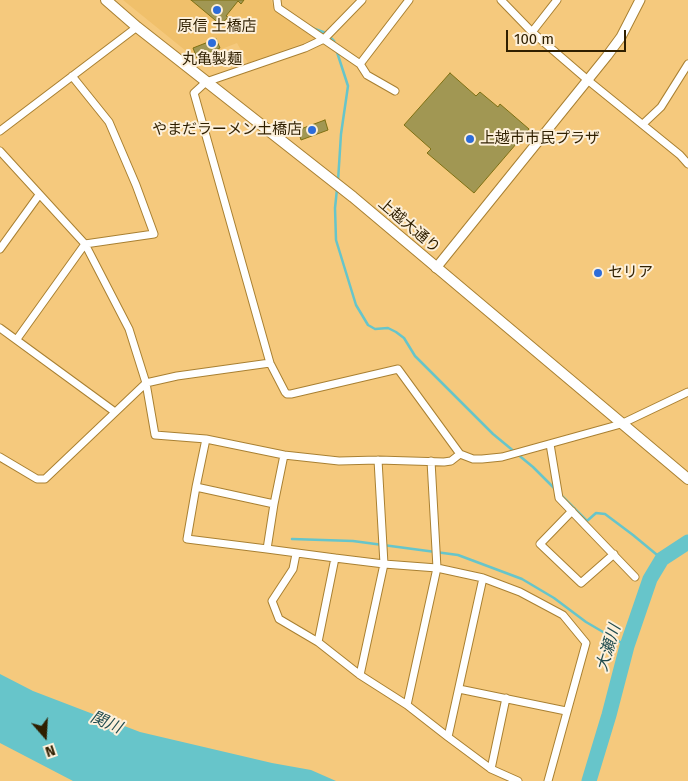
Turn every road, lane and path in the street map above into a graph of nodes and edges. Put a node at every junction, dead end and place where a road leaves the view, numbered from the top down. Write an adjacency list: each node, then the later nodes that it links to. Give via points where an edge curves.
1 (277, 0): 10 (street, via 278,8)
2 (409, 0): 11 (street)
3 (501, 0): 9 (street)
4 (557, 0): 9 (street)
5 (640, 0): 14 (street, via 620,37)
6 (109, 1): 8 (main road, 上越大通り)
7 (360, 1): 10 (street)
8 (137, 27): 13 (street); 15 (main road, 上越大通り)
9 (532, 32): 14 (street)
10 (324, 39): 11 (street); 15 (street)
11 (360, 64): 16 (street, via 367,75)
12 (688, 64): 17 (street)
13 (72, 76): 18 (street); 22 (street, via 109,122 154,234)
14 (587, 79): 17 (street); 24 (street)
15 (206, 82): 24 (main road, 上越大通り); 27 (street, via 194,94)
16 (395, 90)
17 (644, 124): 20 (street)
18 (0, 131)
19 (0, 151): 21 (street)
20 (688, 164)
21 (39, 195): 22 (street); 23 (street)
22 (85, 244): 26 (street); 28 (street, via 129,329)
23 (0, 248)
24 (436, 268): 31 (main road, 上越大通り)
25 (0, 328): 26 (street)
26 (17, 340): 30 (street)
27 (270, 363): 28 (street); 35 (street, via 287,394 398,369)
28 (146, 383): 30 (street); 32 (street, via 155,435)
29 (688, 392): 31 (street)
30 (115, 412): 36 (street, via 45,479 37,479)
31 (621, 424): 33 (street); 39 (main road, 上越大通り)
32 (206, 440): 34 (street); 40 (street)
33 (550, 444): 35 (street, via 494,458 473,459); 42 (street, via 559,498)
34 (284, 454): 37 (street, via 339,461); 41 (street)
35 (460, 454): 38 (street, via 451,461)
36 (0, 457)
37 (378, 460): 38 (street); 47 (street)
38 (431, 461): 48 (street)
39 (688, 479)
40 (196, 488): 41 (street); 43 (street, via 187,539)
41 (274, 504): 43 (street)
42 (572, 511): 45 (street); 45 (street, via 540,544 581,583)
43 (267, 549): 44 (street)
44 (296, 554): 46 (street); 51 (street, via 293,569 272,601 279,619)
45 (614, 554): 49 (street)
46 (335, 558): 47 (street); 51 (street)
47 (384, 564): 48 (street); 52 (street)
48 (437, 568): 50 (street); 55 (street)
49 (635, 576)
50 (483, 578): 53 (street); 56 (street, via 520,592 563,615 586,643)
51 (318, 642): 52 (street)
52 (360, 675): 55 (street)
53 (458, 689): 54 (street); 57 (street)
54 (506, 698): 56 (street); 58 (street)
55 (407, 705): 57 (street)
56 (566, 711): 60 (street)
57 (448, 737): 58 (street)
58 (491, 769): 59 (street)
59 (518, 781)
60 (548, 781)

